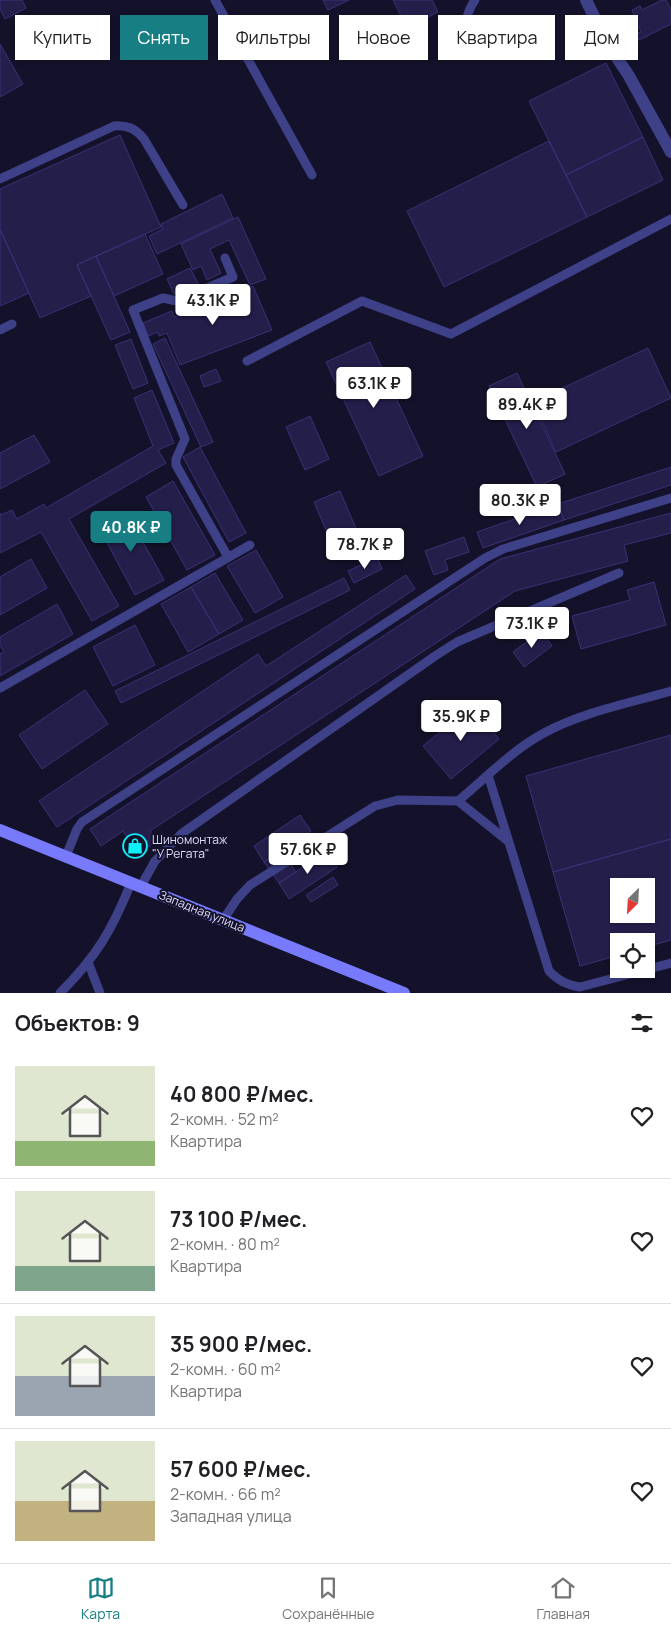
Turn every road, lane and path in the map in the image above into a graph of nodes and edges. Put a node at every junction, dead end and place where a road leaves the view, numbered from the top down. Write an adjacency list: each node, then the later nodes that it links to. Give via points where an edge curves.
1 (215, 0): 6 (lane)
2 (475, 0): 4 (lane)
3 (586, 0): 5 (street)
4 (466, 15)
5 (671, 152)
6 (312, 175)
7 (0, 180): 8 (lane, via 122,125 137,131 144,139)
8 (183, 205)
9 (671, 220): 13 (lane, via 451,334 362,301)
10 (225, 258): 16 (lane, via 233,277 177,302 163,298 133,310 185,439 176,465)
11 (12, 324): 12 (lane)
12 (0, 330)
13 (247, 361)
14 (671, 498): 24 (lane, via 503,549 485,558 82,822)
15 (250, 545): 16 (lane)
16 (228, 557): 18 (lane)
17 (619, 573): 25 (lane, via 457,642 435,656 181,834)
18 (0, 688)
19 (671, 690): 20 (lane, via 564,723 522,746)
20 (488, 776): 21 (lane); 23 (lane)
21 (458, 801): 23 (lane); 26 (lane, via 398,800 375,806 250,885)
22 (0, 830): 24 (street, Западная улица)
23 (509, 842): 28 (lane, via 549,971 558,980 568,986 580,987)
24 (66, 856): 25 (street, Западная улица)
25 (136, 884): 26 (street, Западная улица); 27 (lane, via 102,945)
26 (223, 920): 31 (street, Западная улица)
27 (88, 962): 29 (lane); 30 (lane)
28 (671, 963)
29 (60, 993)
30 (100, 993)
31 (404, 993)

